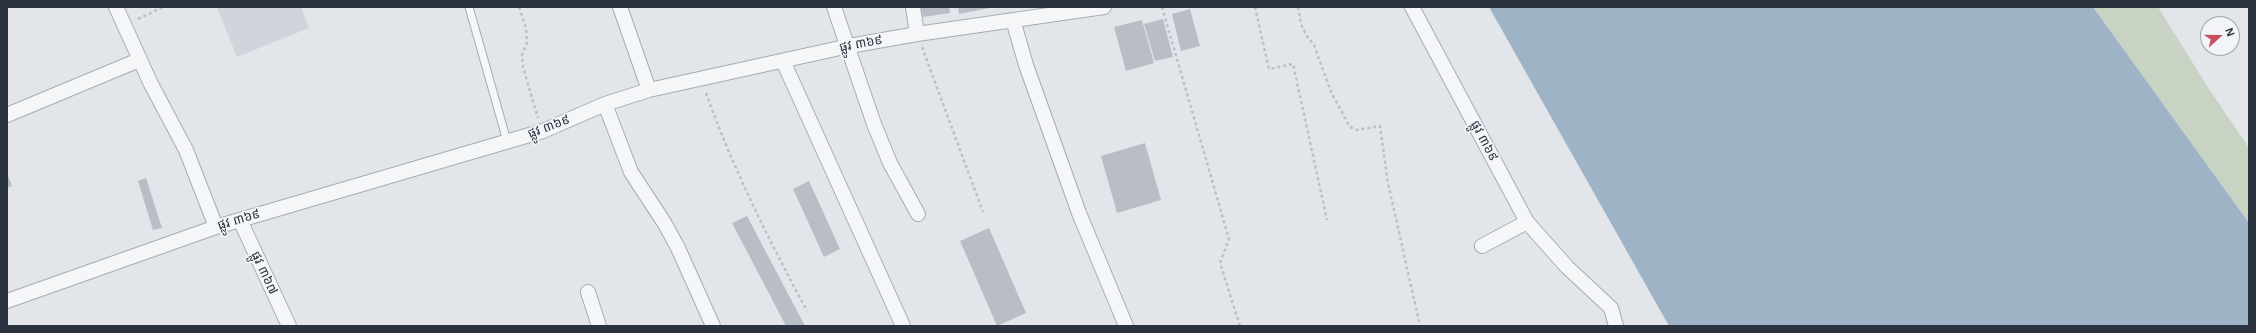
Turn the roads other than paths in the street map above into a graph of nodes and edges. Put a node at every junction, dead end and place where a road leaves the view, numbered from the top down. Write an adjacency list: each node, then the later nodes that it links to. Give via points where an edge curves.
1 (116, 7): 11 (street)
2 (469, 7): 16 (lane)
3 (620, 7): 13 (street)
4 (834, 7): 10 (street)
5 (913, 7): 9 (street)
6 (1104, 7): 8 (street, ផ្លូវ ៣៦៩)
7 (1412, 7): 19 (street, ផ្លូវ ៣៦៩)
8 (1013, 20): 9 (street, ផ្លូវ ៣៦៩); 28 (street, via 1026,65 1079,213)
9 (916, 34): 10 (street, ផ្លូវ ៣៦៩)
10 (849, 46): 12 (street, ផ្លូវ ៣៦៩); 17 (street, via 874,124 890,162)
11 (139, 60): 15 (street); 20 (street, via 186,150)
12 (783, 61): 13 (street, ផ្លូវ ៣៦៩); 27 (street)
13 (649, 90): 14 (street, ផ្លូវ ៣៦៩)
14 (606, 104): 16 (street, ផ្លូវ ៣៦៩, via 542,131); 26 (street, via 631,172 678,248)
15 (7, 115)
16 (507, 141): 18 (street, ផ្លូវ ៣៦៩)
17 (918, 214)
18 (240, 220): 20 (street, ផ្លូវ ៣៦៩); 24 (street, ផ្លូវ ៣៦៧)
19 (1527, 222): 21 (street); 29 (street, ផ្លូវ ៣៦៩, via 1567,267 1611,308)
20 (216, 227): 23 (street, ផ្លូវ ៣៦៩)
21 (1482, 246)
22 (588, 292): 25 (street)
23 (7, 301)
24 (289, 326)
25 (599, 326)
26 (713, 326)
27 (903, 326)
28 (1126, 326)
29 (1616, 326)

